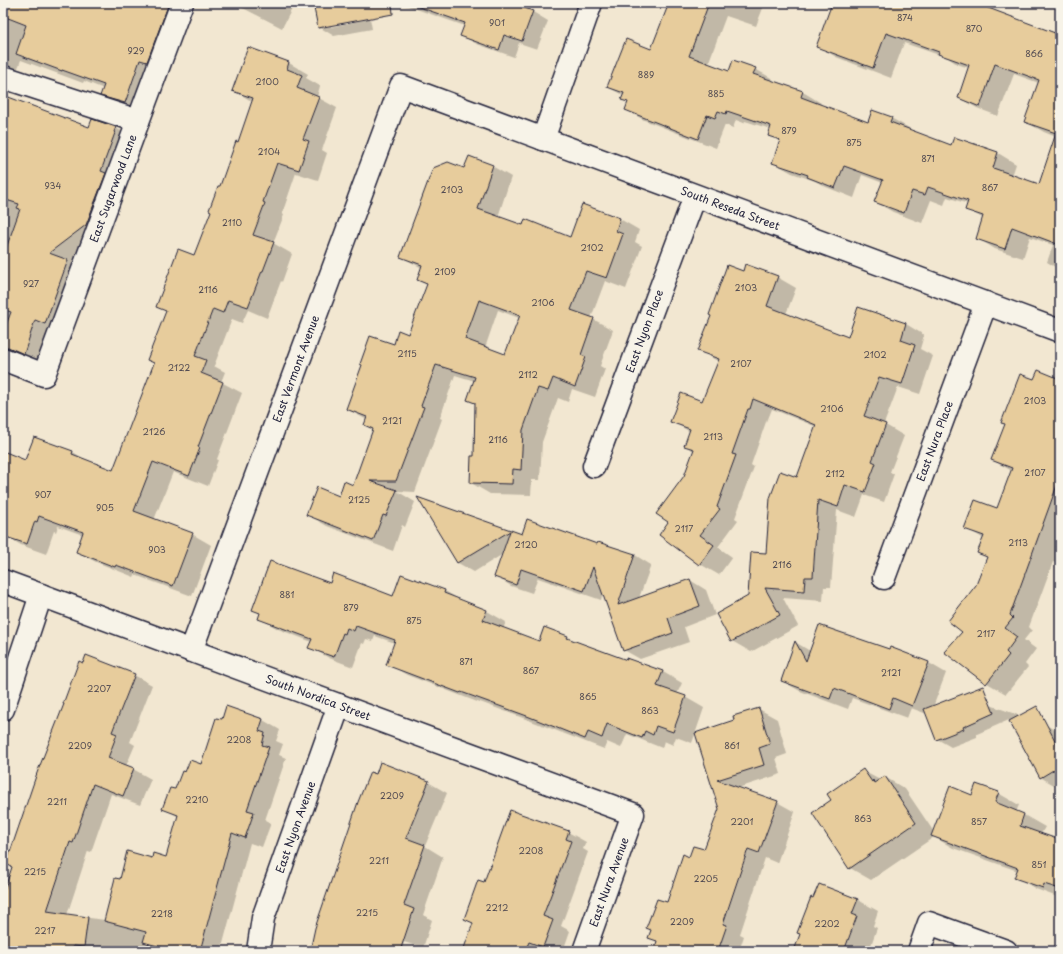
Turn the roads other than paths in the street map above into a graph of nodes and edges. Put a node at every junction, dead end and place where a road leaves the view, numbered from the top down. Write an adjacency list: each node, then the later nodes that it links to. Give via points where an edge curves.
1 (182, 3): 5 (street, East Sugarwood Lane)
2 (592, 3): 6 (street)
3 (3, 77): 5 (street)
4 (400, 86): 6 (street, South Reseda Street); 15 (street, East Vermont Avenue)
5 (138, 121): 10 (street, East Sugarwood Lane, via 44,375)
6 (543, 139): 7 (street, South Reseda Street)
7 (695, 196): 8 (street, South Reseda Street); 11 (street, East Nyon Place)
8 (986, 303): 9 (street, South Reseda Street); 12 (street, East Nura Place)
9 (1060, 331)
10 (3, 359)
11 (594, 466)
12 (884, 578)
13 (3, 581): 14 (street, South Nordica Street)
14 (41, 595): 15 (street, South Nordica Street); 17 (street)
15 (191, 651): 16 (street, South Nordica Street)
16 (338, 705): 18 (street, South Nordica Street); 19 (street, East Nyon Avenue, via 263,918)
17 (3, 709)
18 (633, 814): 20 (street, East Nura Avenue)
19 (258, 951)
20 (584, 951)
21 (919, 951): 22 (street, via 929,923)
22 (1006, 951)

